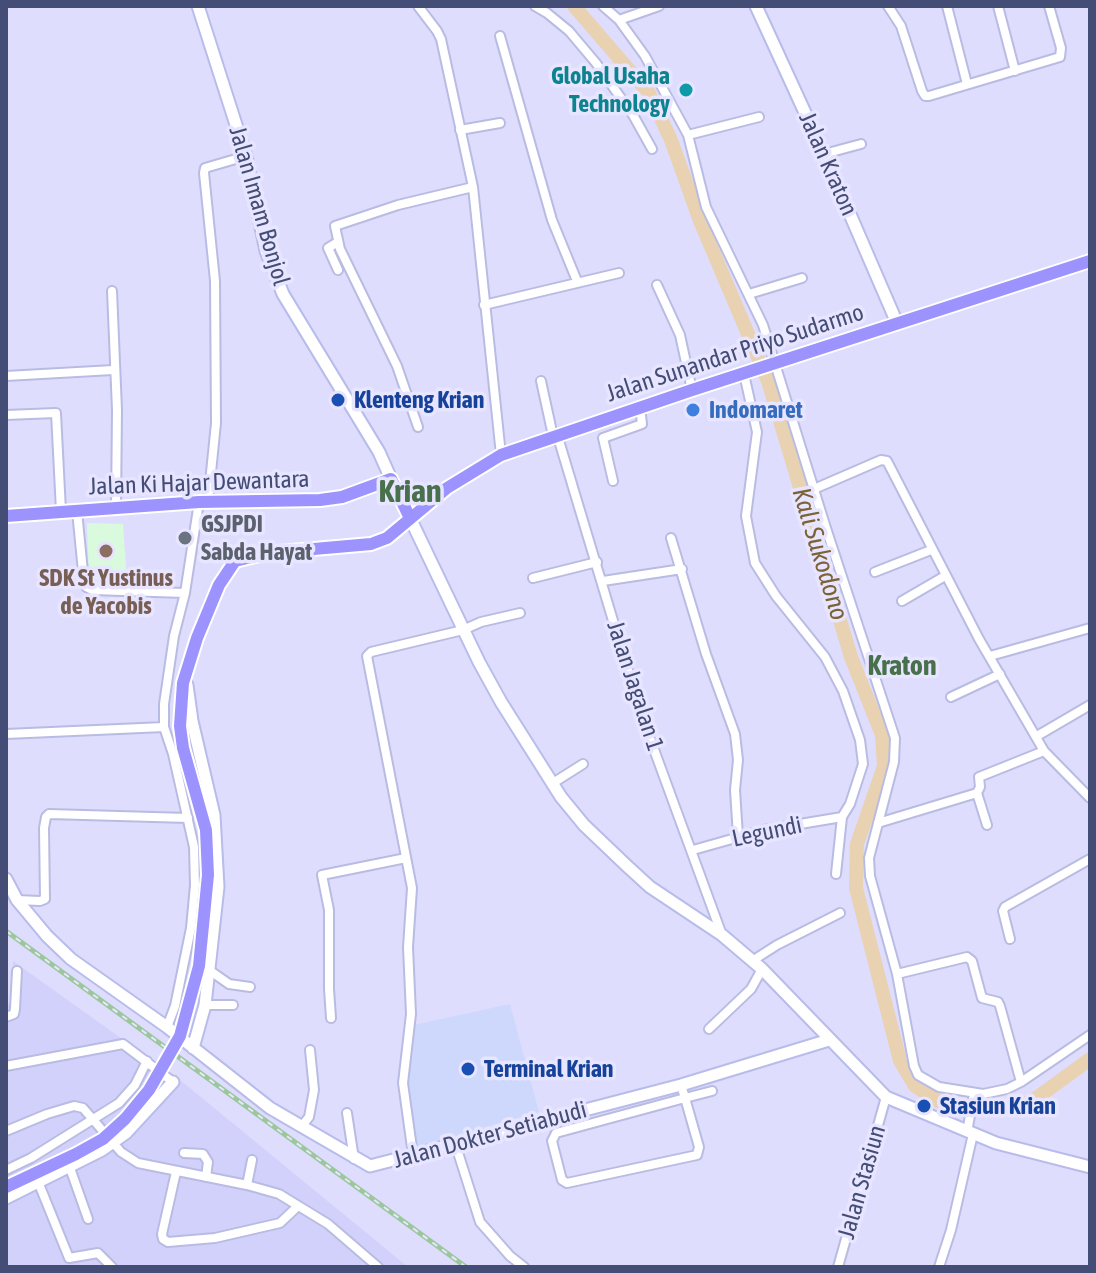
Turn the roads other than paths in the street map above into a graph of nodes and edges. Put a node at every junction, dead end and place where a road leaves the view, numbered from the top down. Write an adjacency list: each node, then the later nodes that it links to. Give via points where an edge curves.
1 (198, 6): 24 (main road, Jalan Imam Bonjol)
2 (418, 6): 19 (street, via 437,31)
3 (535, 6): 22 (street, via 569,31 596,63)
4 (603, 6): 12 (street)
5 (659, 6): 12 (street)
6 (756, 6): 23 (main road, Jalan Kraton)
7 (888, 6): 13 (street)
8 (898, 6): 13 (street)
9 (947, 6): 16 (street)
10 (998, 6): 15 (street)
11 (1049, 6): 15 (street, via 1062,54)
12 (619, 20): 20 (street)
13 (901, 26): 16 (street, via 925,96)
14 (500, 36): 31 (street, via 548,206)
15 (1015, 71): 16 (street)
16 (967, 84)
17 (759, 117): 20 (street)
18 (500, 123): 19 (street)
19 (460, 130): 25 (street)
20 (688, 135): 34 (street, via 706,207)
21 (861, 144): 23 (street)
22 (652, 149)
23 (824, 154): 36 (main road, Jalan Kraton)
24 (246, 156): 48 (main road, Jalan Imam Bonjol, via 266,251 283,294); 51 (street, via 204,171 215,281 216,423)
25 (473, 187): 26 (street, via 336,225); 35 (street)
26 (334, 243): 28 (street, via 328,248); 45 (street, via 388,344)
27 (1090, 261): 36 (main road, Jalan Sunandar Priyo Sudarmo)
28 (338, 270)
29 (619, 273): 31 (street)
30 (802, 278): 34 (street)
31 (577, 281): 35 (street)
32 (657, 285): 42 (street, via 680,335)
33 (112, 291): 38 (street)
34 (749, 294): 37 (street, via 763,325)
35 (484, 305): 47 (street)
36 (897, 323): 37 (main road, Jalan Sunandar Priyo Sudarmo)
37 (771, 366): 39 (main road, Jalan Sunandar Priyo Sudarmo); 50 (street)
38 (113, 370): 40 (street); 52 (street)
39 (746, 374): 42 (main road, Jalan Sunandar Priyo Sudarmo); 83 (street, via 757,432 746,502 755,563 825,657 860,740 863,764)
40 (6, 376)
41 (541, 381): 46 (street, Jalan Jagalan 1)
42 (692, 390): 43 (main road, Jalan Sunandar Priyo Sudarmo)
43 (640, 407): 46 (main road, Jalan Sunandar Priyo Sudarmo); 49 (street, via 642,424 603,438)
44 (6, 415): 53 (street, via 56,413)
45 (418, 427)
46 (555, 435): 47 (main road, Jalan Sunandar Priyo Sudarmo); 59 (street, Jalan Jagalan 1)
47 (501, 455): 56 (main road, Jalan Sunandar Priyo Sudarmo)
48 (391, 479): 51 (main road, Jalan Ki Hajar Dewantara, via 320,500); 56 (main road)
49 (613, 481)
50 (814, 489): 58 (street, via 885,459); 85 (street, via 895,738)
51 (204, 502): 52 (main road, Jalan Ki Hajar Dewantara); 65 (street)
52 (116, 507): 54 (main road, Jalan Ki Hajar Dewantara)
53 (61, 511): 54 (main road, Jalan Ki Hajar Dewantara); 55 (main road, Jalan Ki Hajar Dewantara)
54 (77, 511): 65 (street, via 86,587)
55 (6, 516)
56 (410, 518): 69 (main road); 70 (main road, Jalan Sunandar Priyo Sudarmo, via 387,538 366,545 235,561 219,585)
57 (671, 538): 60 (street)
58 (931, 550): 61 (street); 62 (street)
59 (597, 562): 63 (street); 64 (street, Jalan Jagalan 1)
60 (682, 569): 64 (street); 87 (street, via 735,734)
61 (875, 572)
62 (945, 576): 66 (street); 71 (street)
63 (533, 578)
64 (603, 581): 88 (street, Jalan Jagalan 1, via 641,714)
65 (185, 593): 75 (street, via 174,636)
66 (902, 601)
67 (520, 613): 69 (street)
68 (1090, 628): 71 (street)
69 (463, 630): 80 (main road); 89 (street, via 367,656)
70 (193, 649): 93 (main road, via 188,703 214,815); 141 (main road, bridge, via 183,683 183,748 206,830 208,875 199,966 180,1036 149,1090 103,1139)
71 (990, 656): 72 (street)
72 (1000, 674): 73 (street); 77 (street)
73 (951, 697)
74 (1090, 705): 77 (street)
75 (164, 727): 76 (street); 84 (street)
76 (6, 734)
77 (1037, 736): 78 (street)
78 (1044, 751): 81 (street, via 979,777); 82 (street)
79 (583, 764): 80 (street)
80 (553, 783): 96 (main road, via 584,825 650,887)
81 (977, 793): 85 (street); 86 (street)
82 (1090, 798)
83 (842, 817): 87 (street, Legundi); 91 (street)
84 (188, 818): 93 (street); 94 (street, via 49,814 44,828 45,899)
85 (878, 823): 102 (street, via 870,876)
86 (987, 825)
87 (738, 836): 88 (street, Legundi)
88 (693, 850): 96 (street, Jalan Jagalan 1)
89 (406, 858): 107 (street, via 322,875 329,910); 131 (street, via 412,888 411,1014 403,1083)
90 (1090, 859): 97 (street, via 1005,907)
91 (836, 874)
92 (6, 879): 94 (main road, Jalan Dokter Setiabudi)
93 (205, 886): 100 (main road); 108 (street)
94 (17, 900): 108 (main road, Jalan Dokter Setiabudi, via 71,959)
95 (840, 913): 98 (street)
96 (722, 935): 98 (main road)
97 (1010, 939)
98 (752, 961): 99 (main road)
99 (762, 969): 109 (street, via 751,989); 111 (main road)
100 (209, 970): 103 (street, via 229,984); 104 (main road)
101 (17, 971): 106 (street, via 14,1014)
102 (897, 974): 117 (street, via 967,957 972,961 982,998 1000,1006); 120 (street, via 918,1075)
103 (250, 987)
104 (205, 1005): 105 (street); 112 (main road)
105 (233, 1005)
106 (6, 1017)
107 (331, 1018)
108 (168, 1029): 112 (main road, Jalan Dokter Setiabudi, bridge)
109 (709, 1029)
110 (1090, 1035): 117 (street)
111 (829, 1040): 118 (main road, Jalan Dokter Setiabudi); 121 (main road)
112 (189, 1045): 125 (main road, Jalan Dokter Setiabudi)
113 (310, 1050): 125 (street, via 314,1090 309,1117)
114 (148, 1062): 115 (street, via 120,1044); 116 (street, bridge); 124 (street, via 126,1098)
115 (6, 1066)
116 (173, 1082): 128 (main road, via 126,1133)
117 (1021, 1082): 120 (street)
118 (681, 1085): 122 (street); 129 (main road, Jalan Dokter Setiabudi)
119 (712, 1091): 122 (street)
120 (974, 1096): 127 (street)
121 (886, 1097): 127 (main road); 148 (street, Jalan Stasiun)
122 (685, 1098): 122 (street, via 556,1133 552,1141 562,1180 697,1155)
123 (347, 1113): 132 (street)
124 (93, 1120): 126 (street, via 74,1106); 128 (street, bridge); 136 (street)
125 (301, 1127): 132 (main road, Jalan Dokter Setiabudi)
126 (6, 1131)
127 (970, 1133): 134 (main road); 149 (street)
128 (110, 1141): 135 (main road); 137 (street, via 138,1163)
129 (455, 1143): 131 (main road, Jalan Dokter Setiabudi); 145 (street, via 480,1222)
130 (184, 1153): 138 (street, via 203,1154)
131 (413, 1155): 132 (main road, Jalan Dokter Setiabudi, via 370,1166)
132 (354, 1159)
133 (252, 1160): 140 (street)
134 (1090, 1167)
135 (70, 1168): 139 (main road); 144 (street)
136 (6, 1170)
137 (176, 1172): 138 (street); 143 (street, via 162,1234 168,1242 280,1223)
138 (206, 1177): 140 (street)
139 (39, 1184): 142 (main road); 146 (street, via 69,1258 98,1253)
140 (247, 1185): 143 (street)
141 (6, 1187)
142 (6, 1198)
143 (298, 1206): 147 (street)
144 (88, 1219)
145 (521, 1265)
146 (112, 1267)
147 (378, 1267)
148 (838, 1267)
149 (939, 1267)

